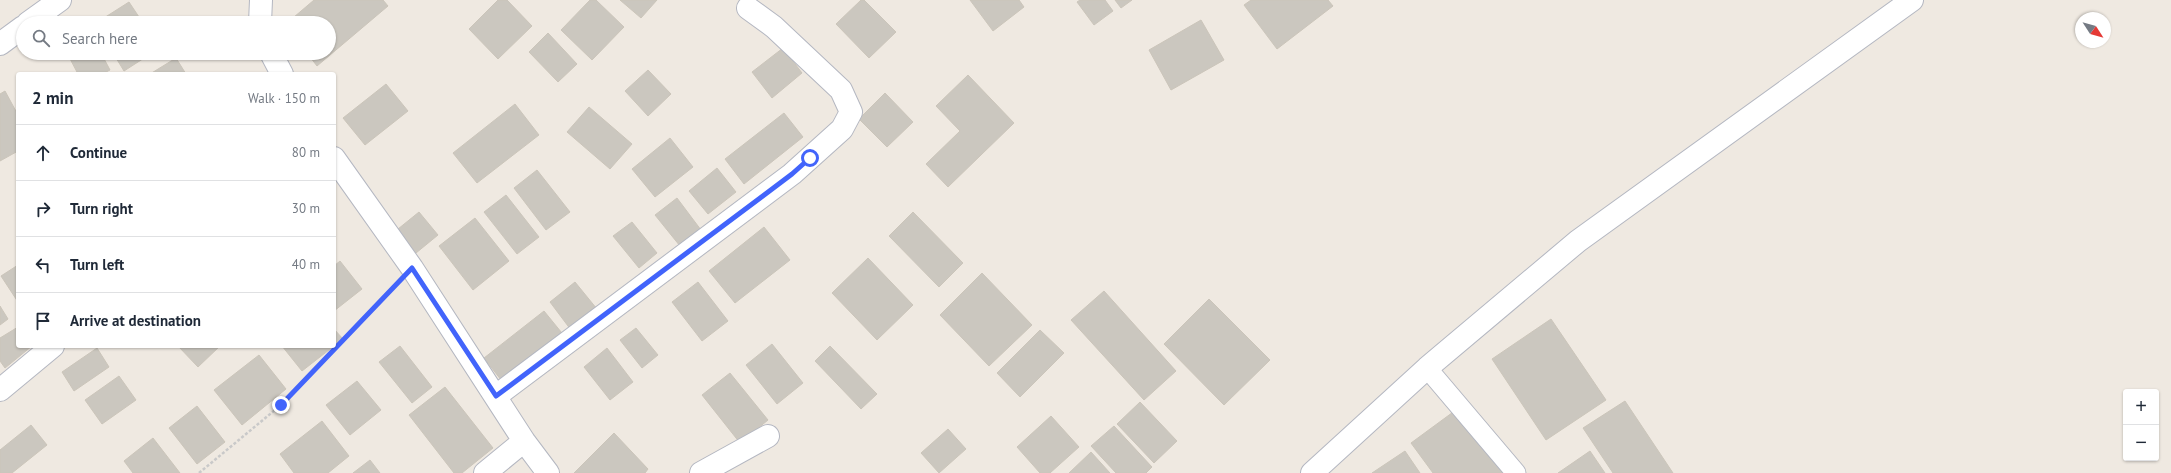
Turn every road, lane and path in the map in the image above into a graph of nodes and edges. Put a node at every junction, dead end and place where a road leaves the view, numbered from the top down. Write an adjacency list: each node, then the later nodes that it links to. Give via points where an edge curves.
1 (60, 0): 5 (street)
2 (261, 0): 6 (street)
3 (1912, 0): 16 (street, via 1578,241)
4 (748, 8): 18 (street, via 774,27 841,90 851,112 842,129 792,174)
5 (38, 16)
6 (260, 16)
7 (16, 32): 8 (street)
8 (0, 44)
9 (275, 60): 10 (street)
10 (281, 72)
11 (336, 161): 12 (street)
12 (412, 268): 13 (path); 18 (street)
13 (336, 347)
14 (51, 348): 17 (street)
15 (336, 348): 21 (path, via 281,405)
16 (1427, 368): 25 (street); 26 (lane)
17 (0, 390)
18 (496, 396): 20 (street)
19 (768, 436): 24 (street)
20 (524, 441): 22 (street); 23 (street)
21 (199, 473)
22 (485, 473)
23 (548, 473)
24 (701, 473)
25 (1312, 473)
26 (1516, 473)

